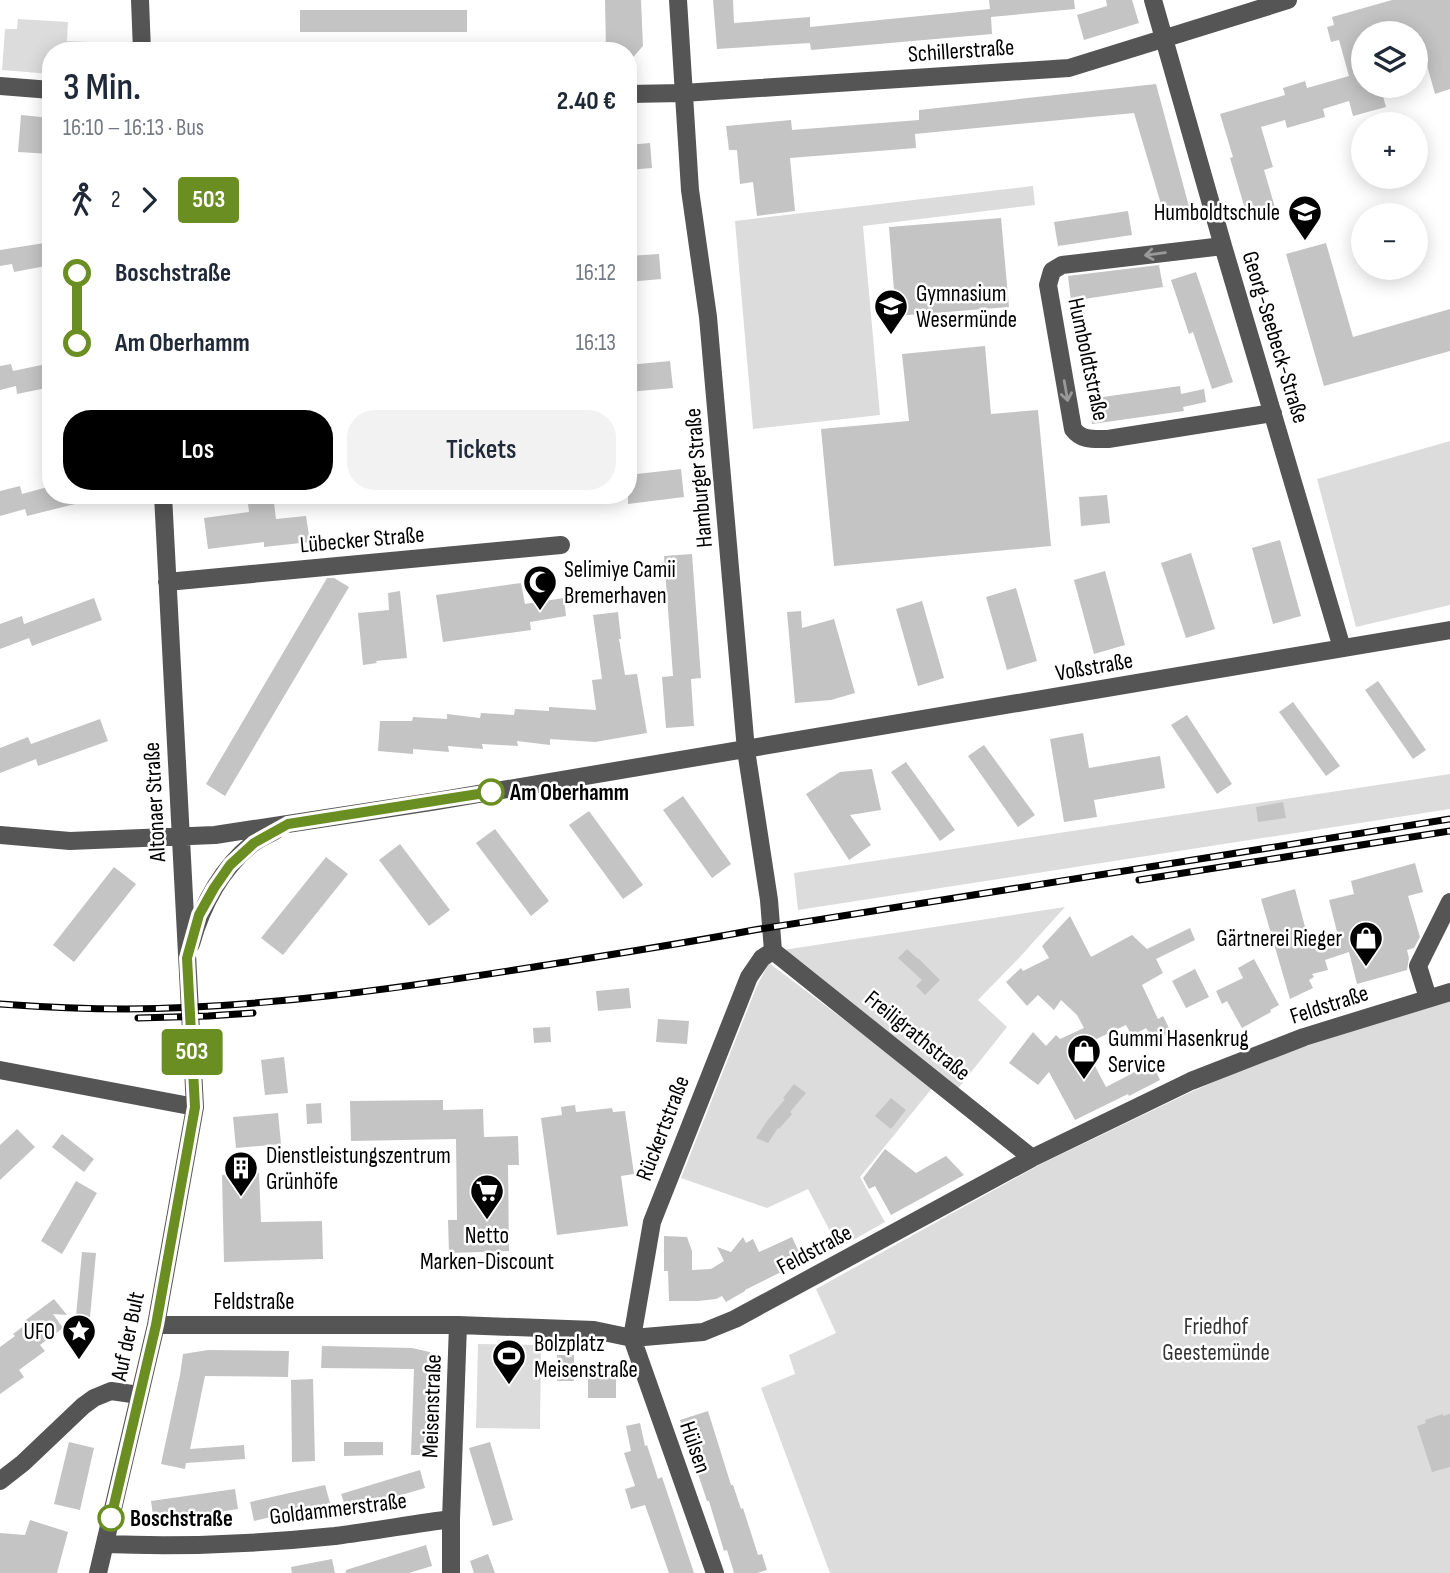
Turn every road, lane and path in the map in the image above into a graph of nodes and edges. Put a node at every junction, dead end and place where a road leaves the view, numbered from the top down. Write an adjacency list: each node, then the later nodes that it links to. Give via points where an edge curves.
1 (140, 0): 6 (street)
2 (678, 0): 9 (street, Hamburger Straße)
3 (1153, 0): 5 (street, Georg-Seebeck-Straße)
4 (1288, 0): 5 (street, Schillerstraße)
5 (1164, 38): 9 (street, Schillerstraße, via 1069,68); 11 (street, Georg-Seebeck-Straße)
6 (142, 42)
7 (0, 86): 8 (street)
8 (42, 89)
9 (683, 93): 10 (street, Schillerstraße); 18 (street, Hamburger Straße)
10 (637, 94)
11 (1223, 246): 12 (street, Georg-Seebeck-Straße); 12 (street, Humboldtstraße, one-way to 12, via 1062,265 1052,271 1048,285 1073,429 1086,438 1108,439)
12 (1273, 412): 17 (street, Georg-Seebeck-Straße)
13 (163, 504): 15 (street, Altonaer Straße)
14 (561, 545): 15 (street, Lübecker Straße)
15 (167, 582): 21 (street, Altonaer Straße)
16 (1450, 630): 17 (street, Voßstraße)
17 (1342, 648): 18 (street, Voßstraße)
18 (746, 750): 19 (street); 23 (street, Hamburger Straße)
19 (288, 824): 21 (street); 24 (street, via 254,843 230,865 199,915)
20 (0, 835): 21 (street, via 71,841)
21 (180, 837): 24 (street, Altonaer Straße)
22 (1450, 902): 26 (street, via 1418,966)
23 (778, 955): 29 (street, Freiligrathstraße); 32 (street, Rückertstraße, via 762,958 749,977 656,1210)
24 (187, 958): 28 (street, Altonaer Straße)
25 (1450, 992): 26 (street, Feldstraße)
26 (1429, 998): 29 (street, Feldstraße, via 1304,1037 1191,1081)
27 (0, 1070): 28 (street)
28 (195, 1107): 30 (street, Auf der Bult)
29 (1032, 1158): 32 (street, Feldstraße, via 735,1319 703,1332)
30 (156, 1325): 31 (street, Feldstraße); 33 (street, Auf der Bult)
31 (458, 1325): 32 (street, Feldstraße, via 594,1330); 35 (street, Meisenstraße)
32 (632, 1338): 39 (street, Hülsen)
33 (139, 1395): 34 (street, via 111,1391 94,1398); 36 (street, Auf der Bult)
34 (0, 1480)
35 (451, 1519): 36 (street, Goldammerstraße, via 239,1544); 38 (street, Meisenstraße)
36 (105, 1544): 37 (street, Auf der Bult)
37 (97, 1573)
38 (451, 1573)
39 (715, 1573)

